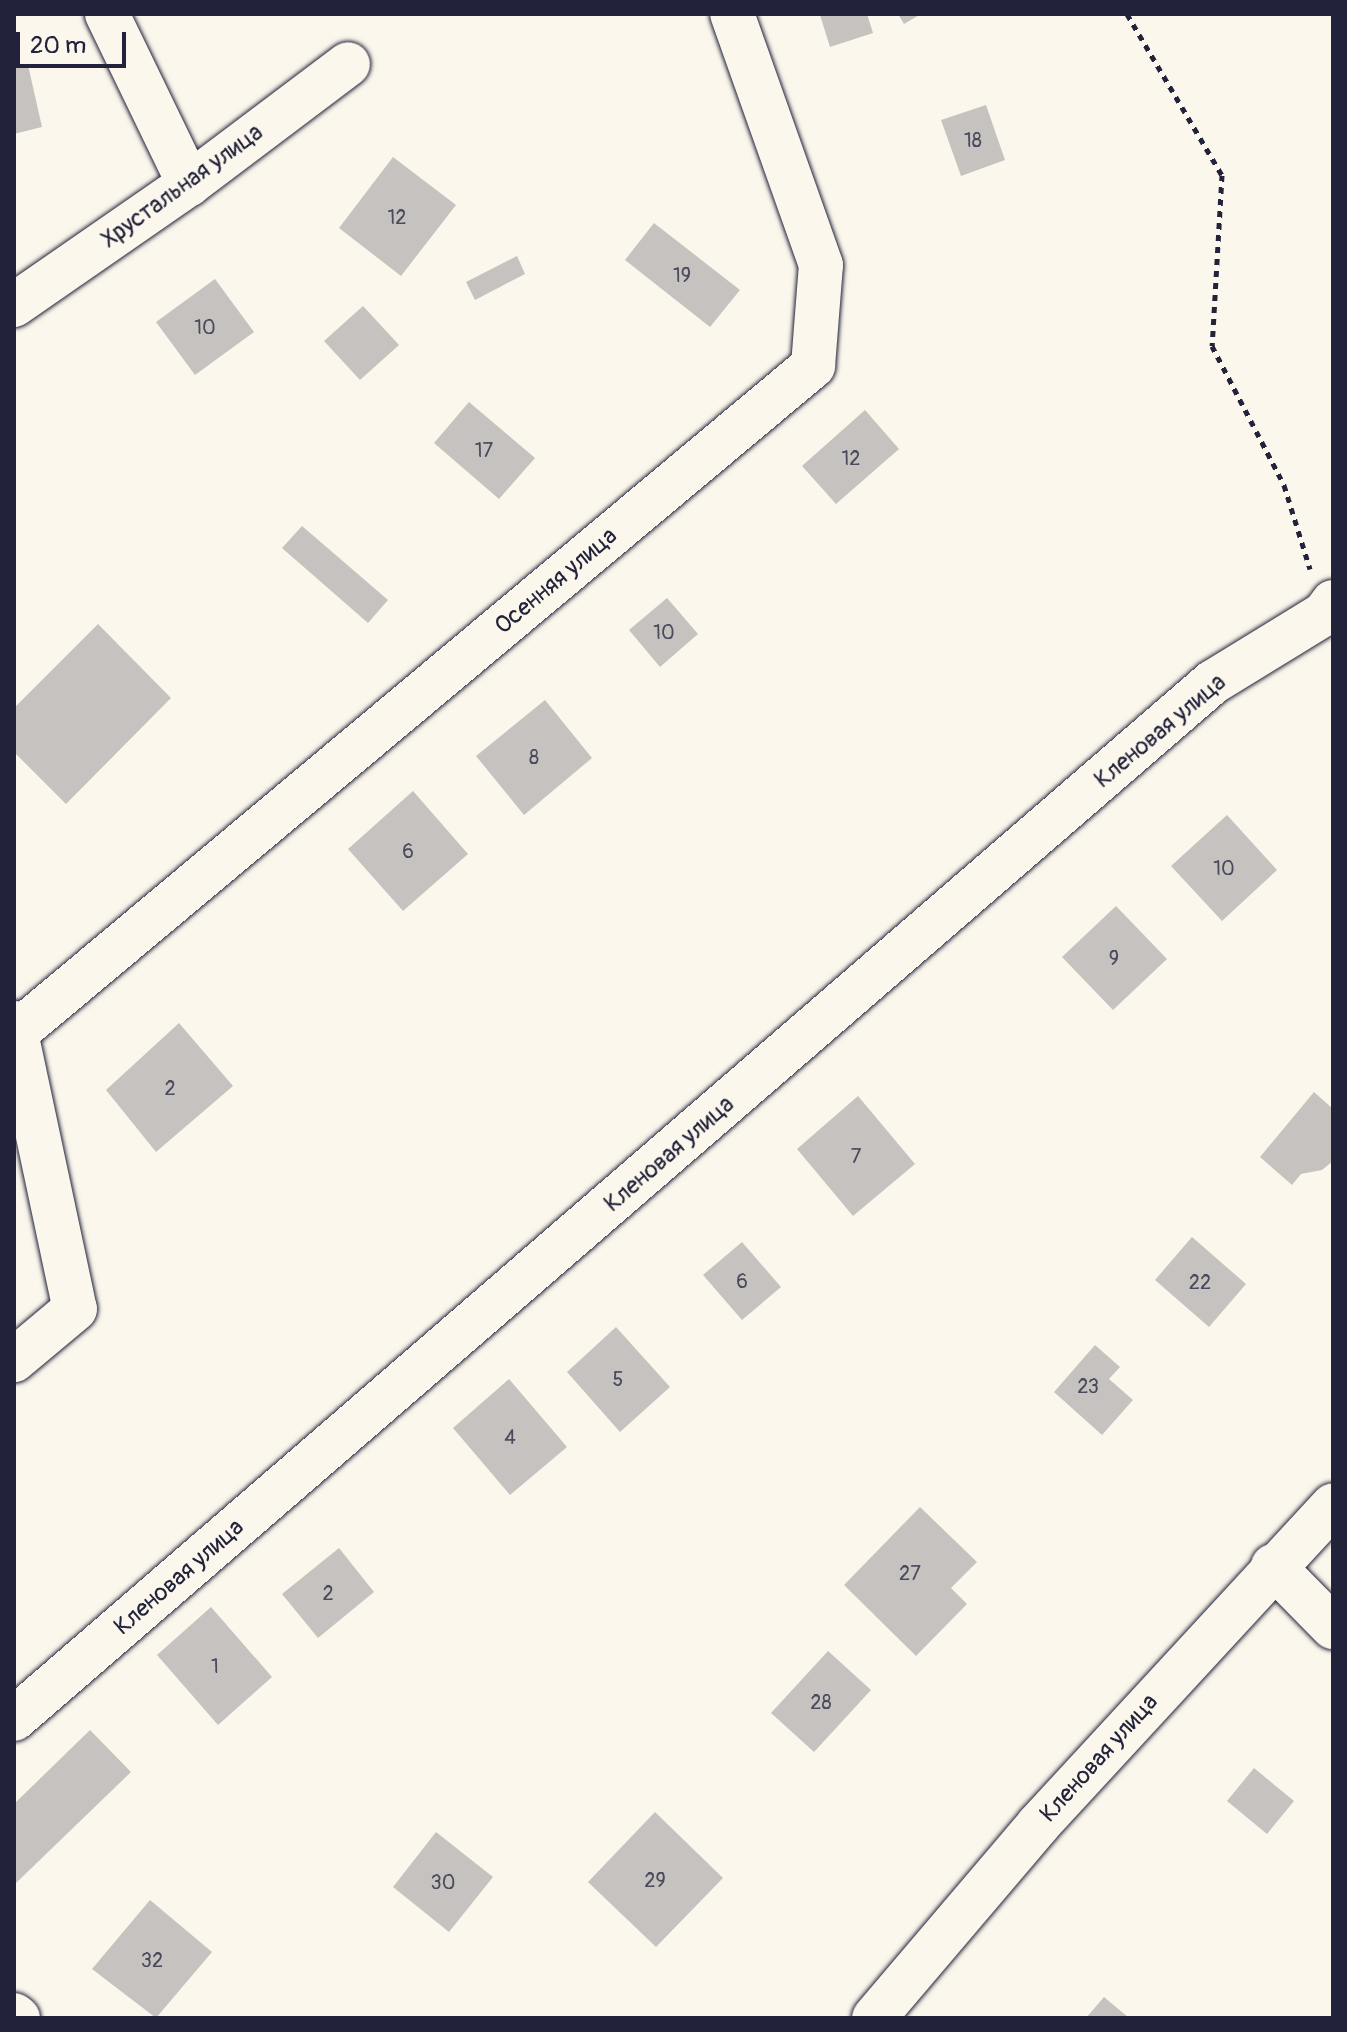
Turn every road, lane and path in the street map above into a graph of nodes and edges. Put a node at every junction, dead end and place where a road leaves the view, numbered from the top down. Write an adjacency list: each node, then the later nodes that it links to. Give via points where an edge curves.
1 (107, 14): 5 (street)
2 (732, 14): 8 (street, Осенняя улица, via 821,265 813,366)
3 (1127, 14): 7 (path, via 1222,175 1212,346 1284,485)
4 (348, 64): 5 (street, Хрустальная улица)
5 (189, 184): 6 (street, Хрустальная улица)
6 (14, 305)
7 (1328, 608): 13 (street, Кленовая улица, via 1213,682)
8 (16, 1027): 9 (street, via 75,1309)
9 (14, 1360)
10 (1333, 1505): 11 (street, Кленовая улица)
11 (1273, 1566): 12 (street); 14 (street, Кленовая улица, via 1038,1825)
12 (1333, 1627)
13 (14, 1719)
14 (874, 2018)

